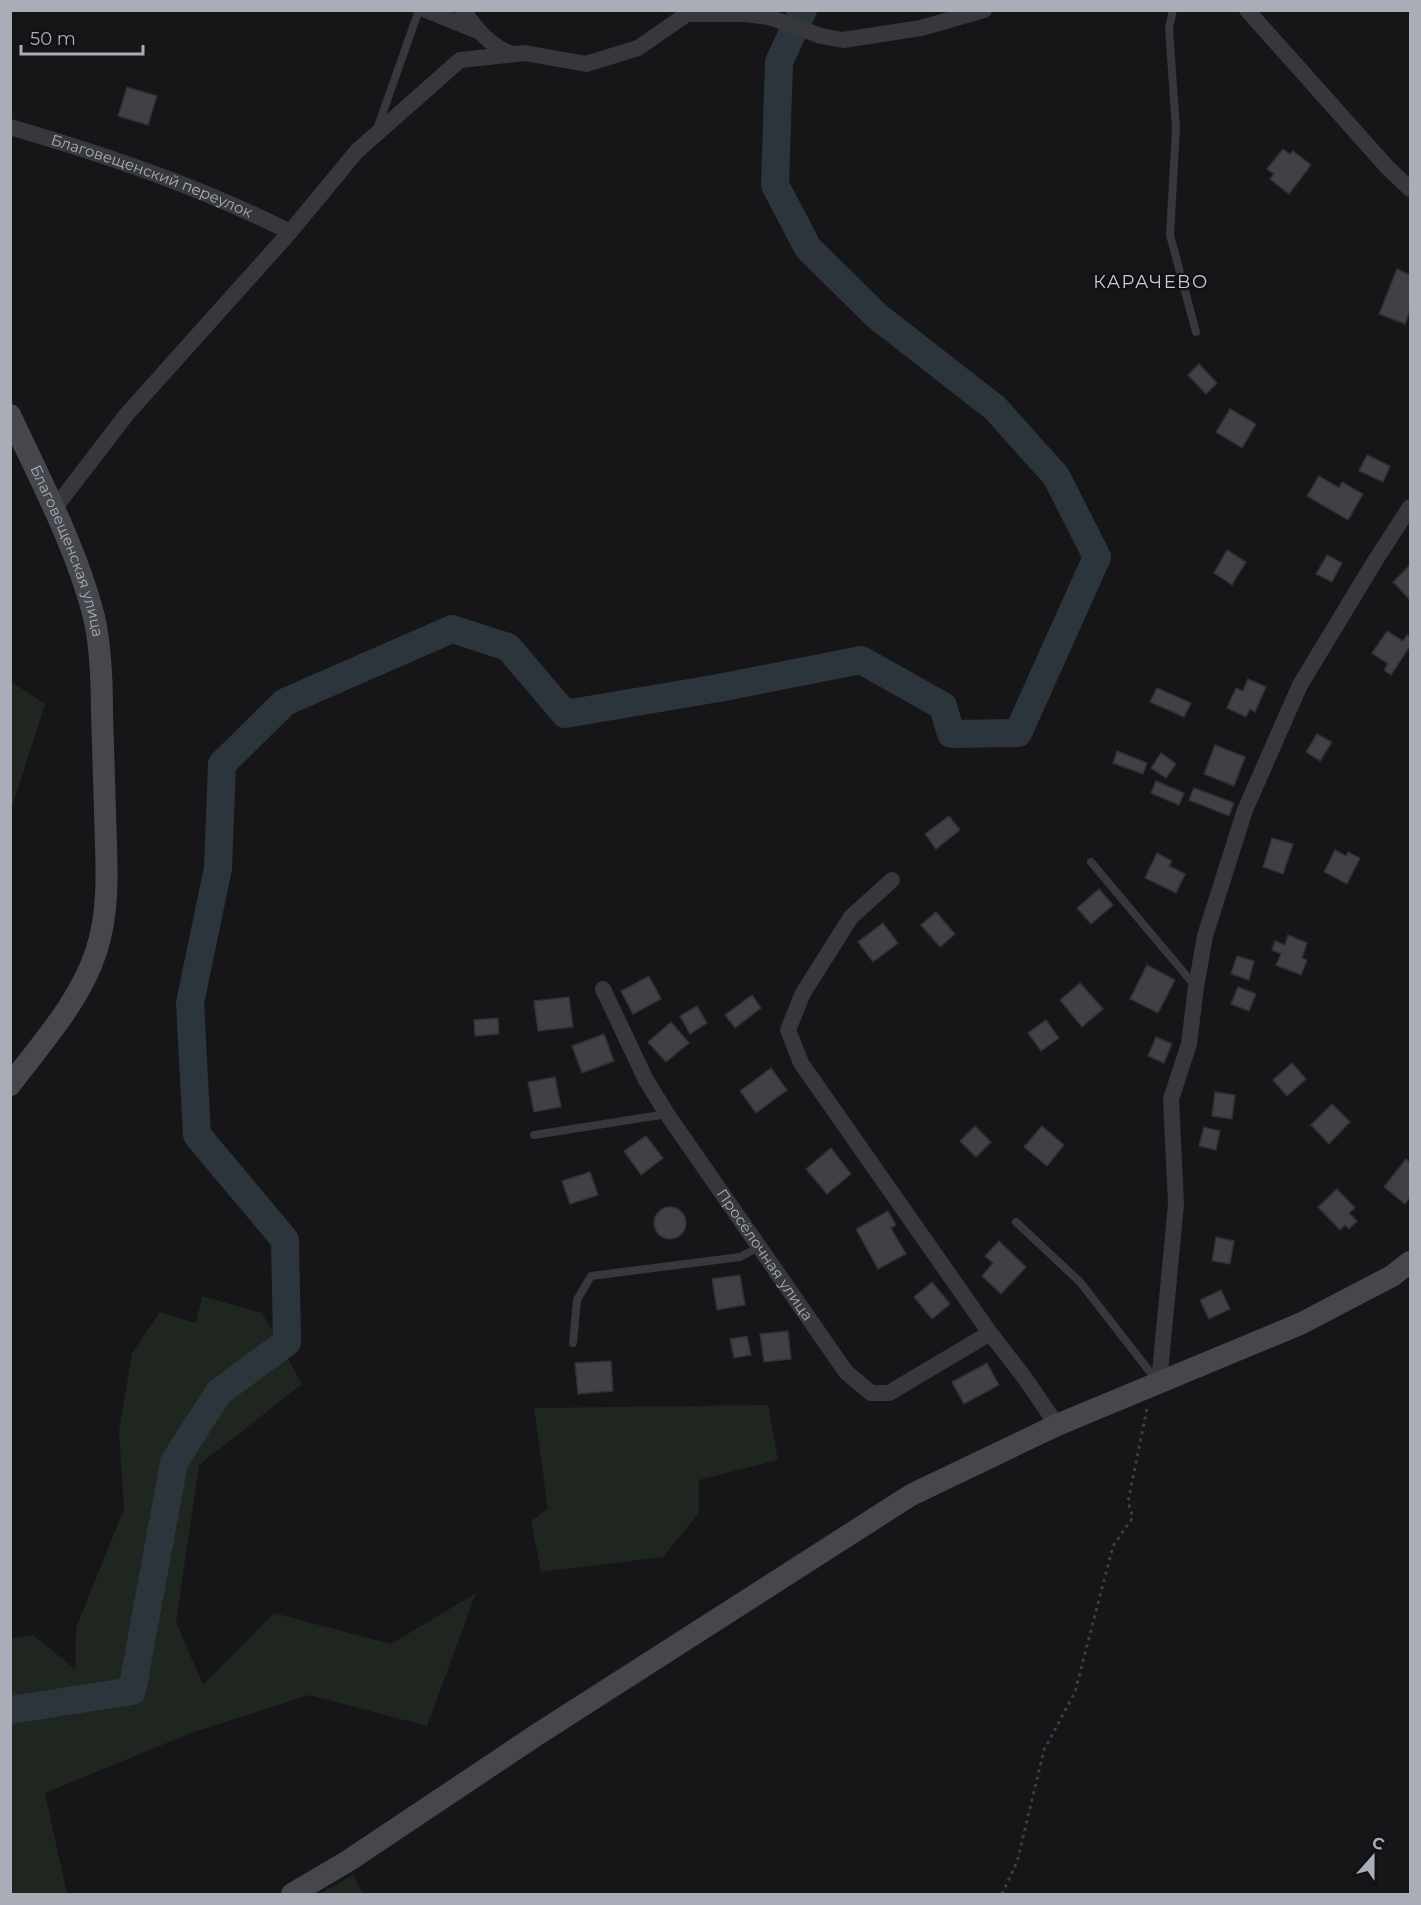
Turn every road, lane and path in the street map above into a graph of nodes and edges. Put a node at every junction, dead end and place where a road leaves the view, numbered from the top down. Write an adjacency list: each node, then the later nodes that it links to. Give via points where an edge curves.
1 (419, 10): 11 (lane)
2 (426, 10): 8 (street)
3 (463, 10): 8 (street)
4 (984, 10): 7 (street, via 910,30 843,40 769,17)
5 (1173, 10): 14 (lane, via 1168,28 1176,129 1170,234)
6 (1248, 10): 12 (street)
7 (687, 12): 9 (street, via 638,48 586,64 525,52)
8 (478, 31): 9 (street)
9 (512, 54): 11 (street, via 460,60)
10 (10, 127): 13 (street, Благовещенский переулок, via 100,154 239,207)
11 (375, 135): 13 (street)
12 (1410, 189)
13 (290, 232): 17 (street, via 127,414)
14 (1196, 332)
15 (10, 415): 17 (street, Благовещенская улица)
16 (1410, 507): 20 (street, via 1300,685 1245,810 1205,936)
17 (54, 509): 22 (street, Благовещенская улица, via 94,616 101,657 106,878 96,954 60,1019)
18 (1090, 862): 20 (lane)
19 (892, 880): 28 (street, via 851,917 803,993 788,1030 801,1063)
20 (1196, 987): 30 (street, via 1189,1044 1171,1099 1176,1204)
21 (603, 989): 23 (street, Просёлочная улица, via 646,1080)
22 (10, 1085)
23 (667, 1114): 24 (lane); 26 (street, Просёлочная улица)
24 (534, 1134)
25 (1016, 1222): 30 (lane, via 1080,1282)
26 (759, 1247): 28 (street, Просёлочная улица, via 846,1372 871,1393 889,1393); 29 (lane, via 740,1257 591,1276 577,1300)
27 (1410, 1262): 30 (street, via 1336,1306)
28 (990, 1333): 31 (street)
29 (573, 1342)
30 (1159, 1383): 31 (street); 33 (path, via 1146,1411 1128,1502 1133,1517 1113,1546 1075,1692 1044,1750 1017,1862)
31 (1057, 1425): 32 (street, via 911,1495)
32 (292, 1894)
33 (1002, 1894)

